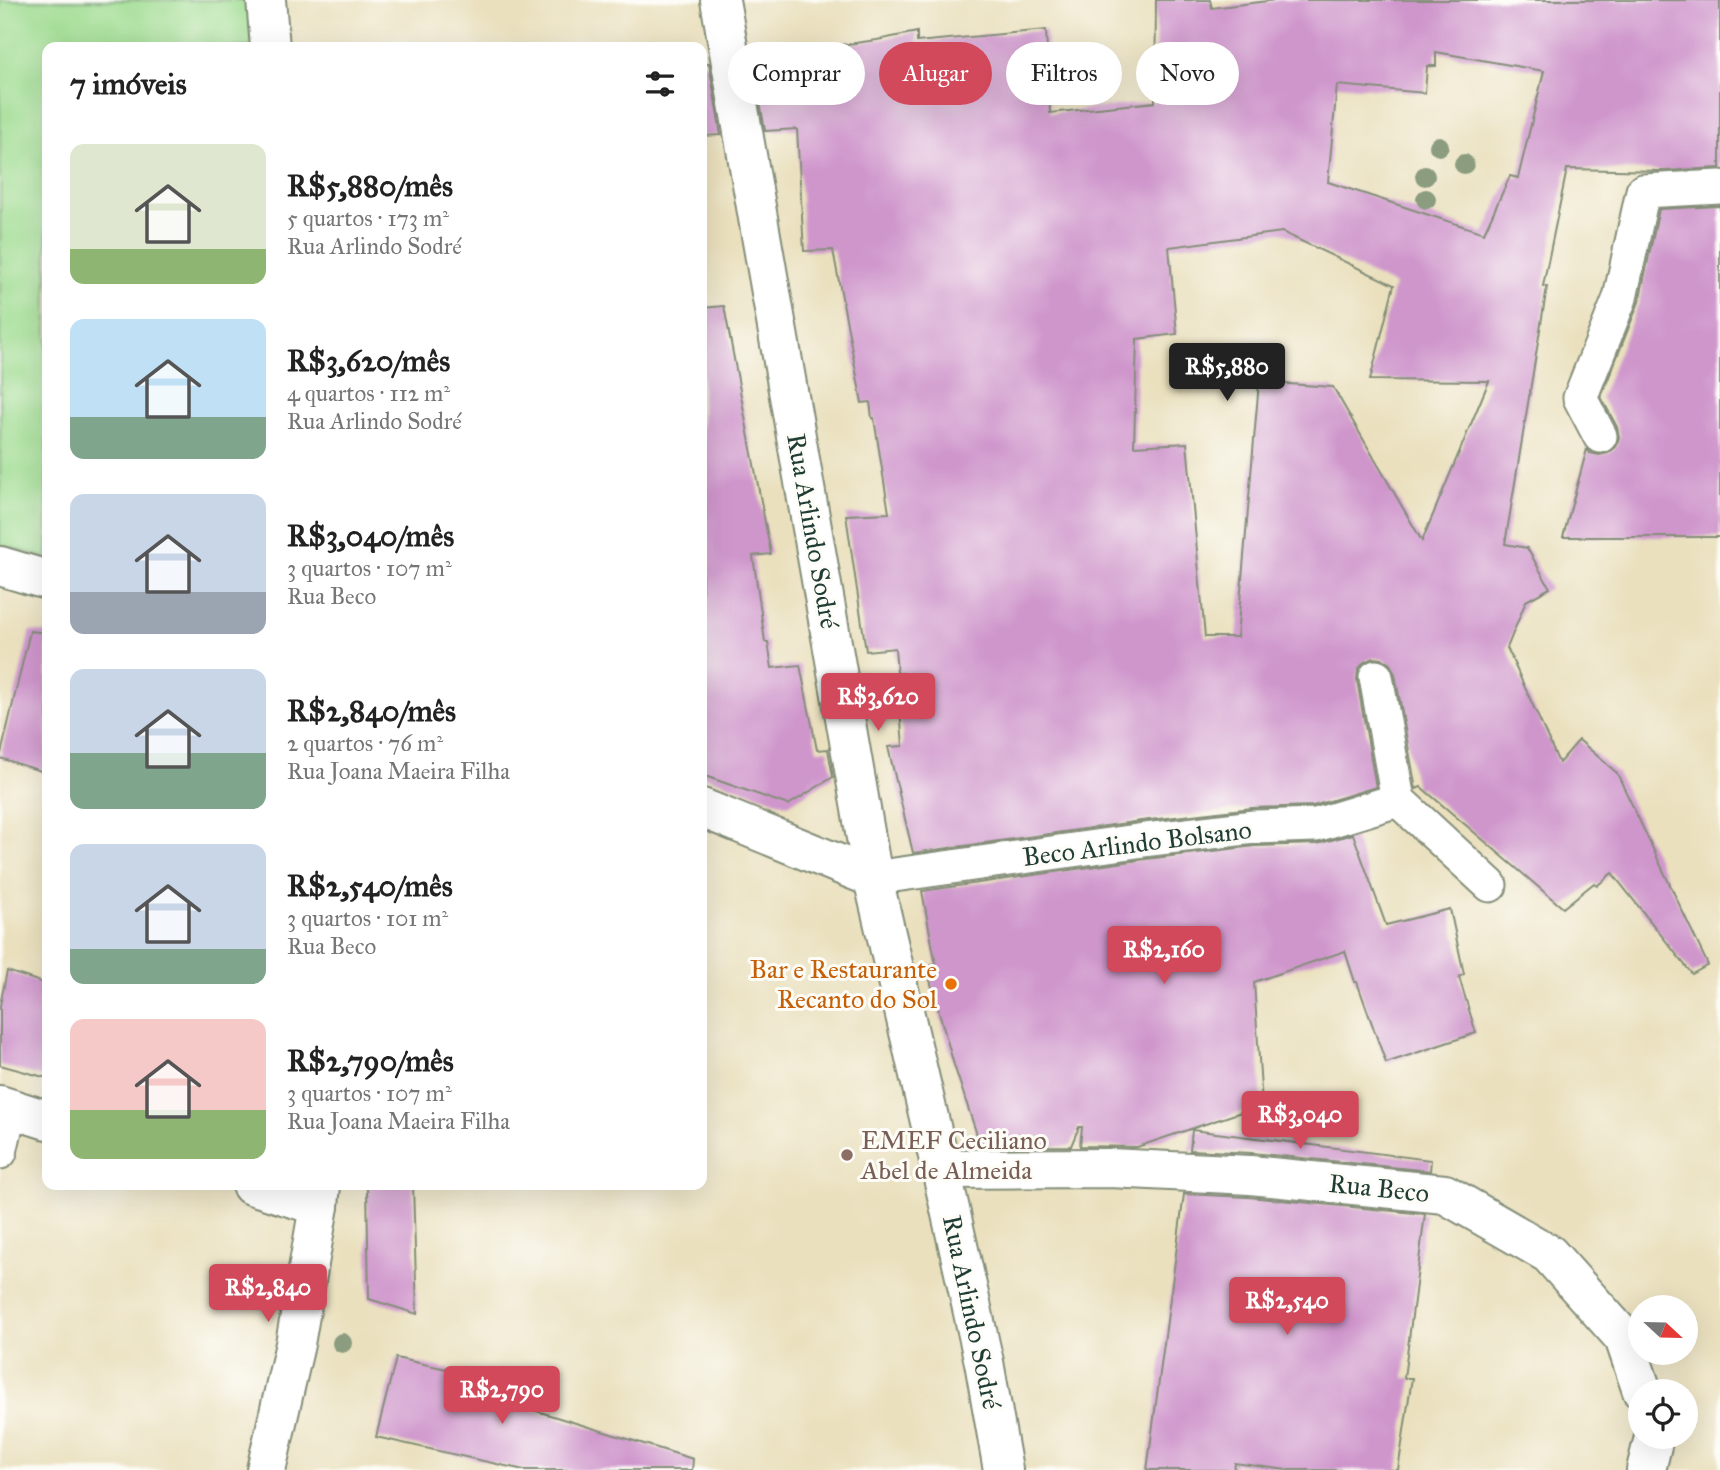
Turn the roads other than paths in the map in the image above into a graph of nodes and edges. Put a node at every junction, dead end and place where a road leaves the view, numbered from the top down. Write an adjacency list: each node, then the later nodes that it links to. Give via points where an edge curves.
1 (266, 0): 3 (street)
2 (720, 0): 11 (street, Rua Arlindo Sodré)
3 (270, 42)
4 (1720, 187): 5 (lane, via 1643,191 1620,298 1580,398)
5 (1600, 436)
6 (0, 566): 7 (street)
7 (42, 579)
8 (1376, 677): 9 (lane)
9 (1398, 800): 11 (lane, Beco Arlindo Bolsano, via 1316,825 1144,840); 12 (lane)
10 (707, 810): 11 (street)
11 (873, 878): 16 (street, Rua Arlindo Sodré)
12 (1490, 885)
13 (5, 1107): 14 (street); 15 (lane)
14 (42, 1118)
15 (0, 1152)
16 (941, 1169): 19 (street, Rua Beco, via 1110,1168 1250,1175 1446,1194 1549,1254 1624,1338); 22 (street, Rua Arlindo Sodré)
17 (282, 1190): 18 (street)
18 (320, 1196): 21 (street, via 295,1344)
19 (1638, 1379)
20 (1651, 1449): 23 (street)
21 (265, 1470)
22 (1003, 1470)
23 (1646, 1470)

